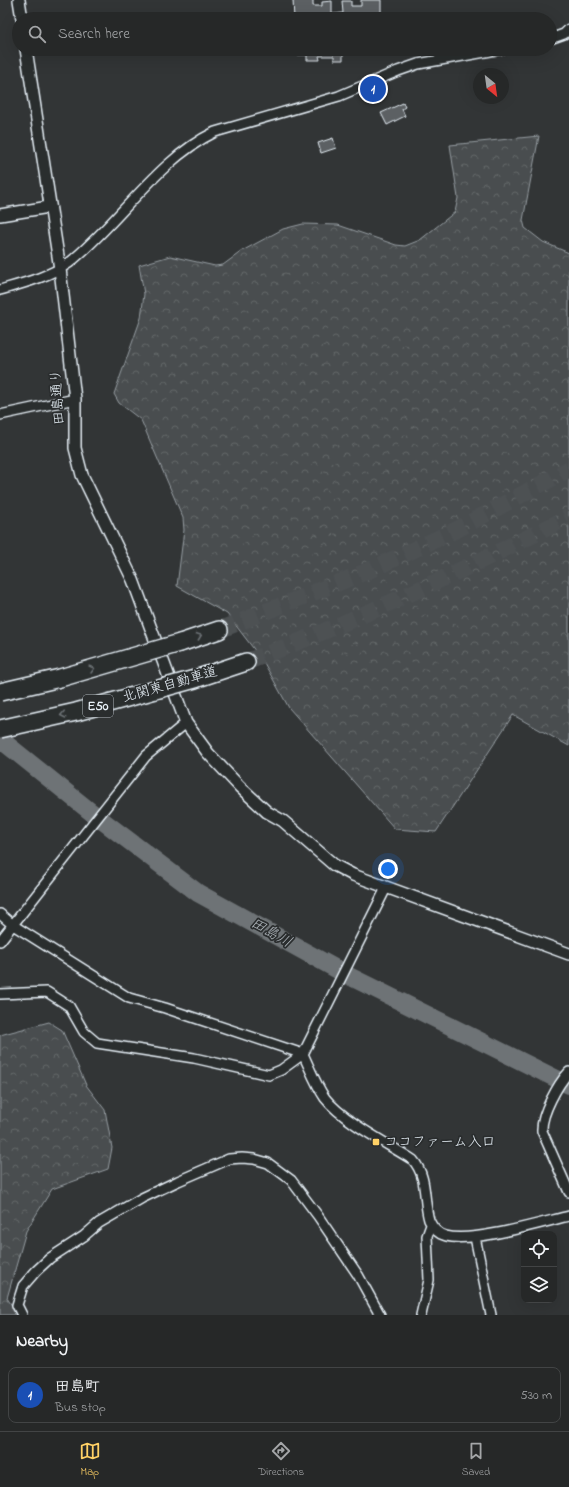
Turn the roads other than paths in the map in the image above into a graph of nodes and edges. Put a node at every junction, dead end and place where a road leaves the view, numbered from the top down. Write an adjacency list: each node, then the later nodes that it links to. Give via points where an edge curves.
1 (19, 0): 2 (street)
2 (21, 12)
3 (569, 29): 4 (street)
4 (557, 36)
5 (27, 56): 7 (street, 田島通り)
6 (463, 56): 9 (street, via 398,70 339,96 236,125 199,140 169,164 77,256)
7 (49, 207): 8 (street); 9 (street, 田島通り)
8 (0, 215)
9 (60, 269): 10 (street); 11 (street, 田島通り)
10 (0, 290)
11 (75, 399): 12 (street); 16 (street, 田島通り, via 75,448 82,475 133,580)
12 (0, 416)
13 (219, 630): 15 (highway, one-way to 13, bridge, via 60,678)
14 (246, 662): 17 (highway, 北関東自動車道 / E50, one-way to 17, bridge, via 76,712)
15 (0, 692)
16 (186, 724): 18 (street, 田島通り, via 208,753 267,812 283,821 334,865 353,876); 20 (street, via 146,756)
17 (0, 729)
18 (386, 888): 22 (street, 田島通り); 24 (street)
19 (0, 914): 20 (street)
20 (13, 925): 21 (street); 24 (street, via 129,998)
21 (0, 941)
22 (569, 954)
23 (0, 994): 24 (street, via 47,992 68,1006 84,1032 97,1043 194,1058 269,1075 282,1070)
24 (303, 1054): 28 (street, via 320,1089 332,1106 413,1160 418,1166 423,1179)
25 (569, 1072): 26 (street, via 556,1092 542,1124 542,1131)
26 (569, 1192)
27 (569, 1216): 29 (street)
28 (431, 1225): 29 (street, via 445,1236); 32 (street, via 427,1236 429,1280)
29 (475, 1237): 33 (street)
30 (22, 1315): 31 (street, via 17,1306 23,1286 50,1258 84,1236 98,1223 178,1181 229,1160 242,1158 268,1164 291,1180 358,1275)
31 (380, 1315)
32 (421, 1315)
33 (491, 1315)

